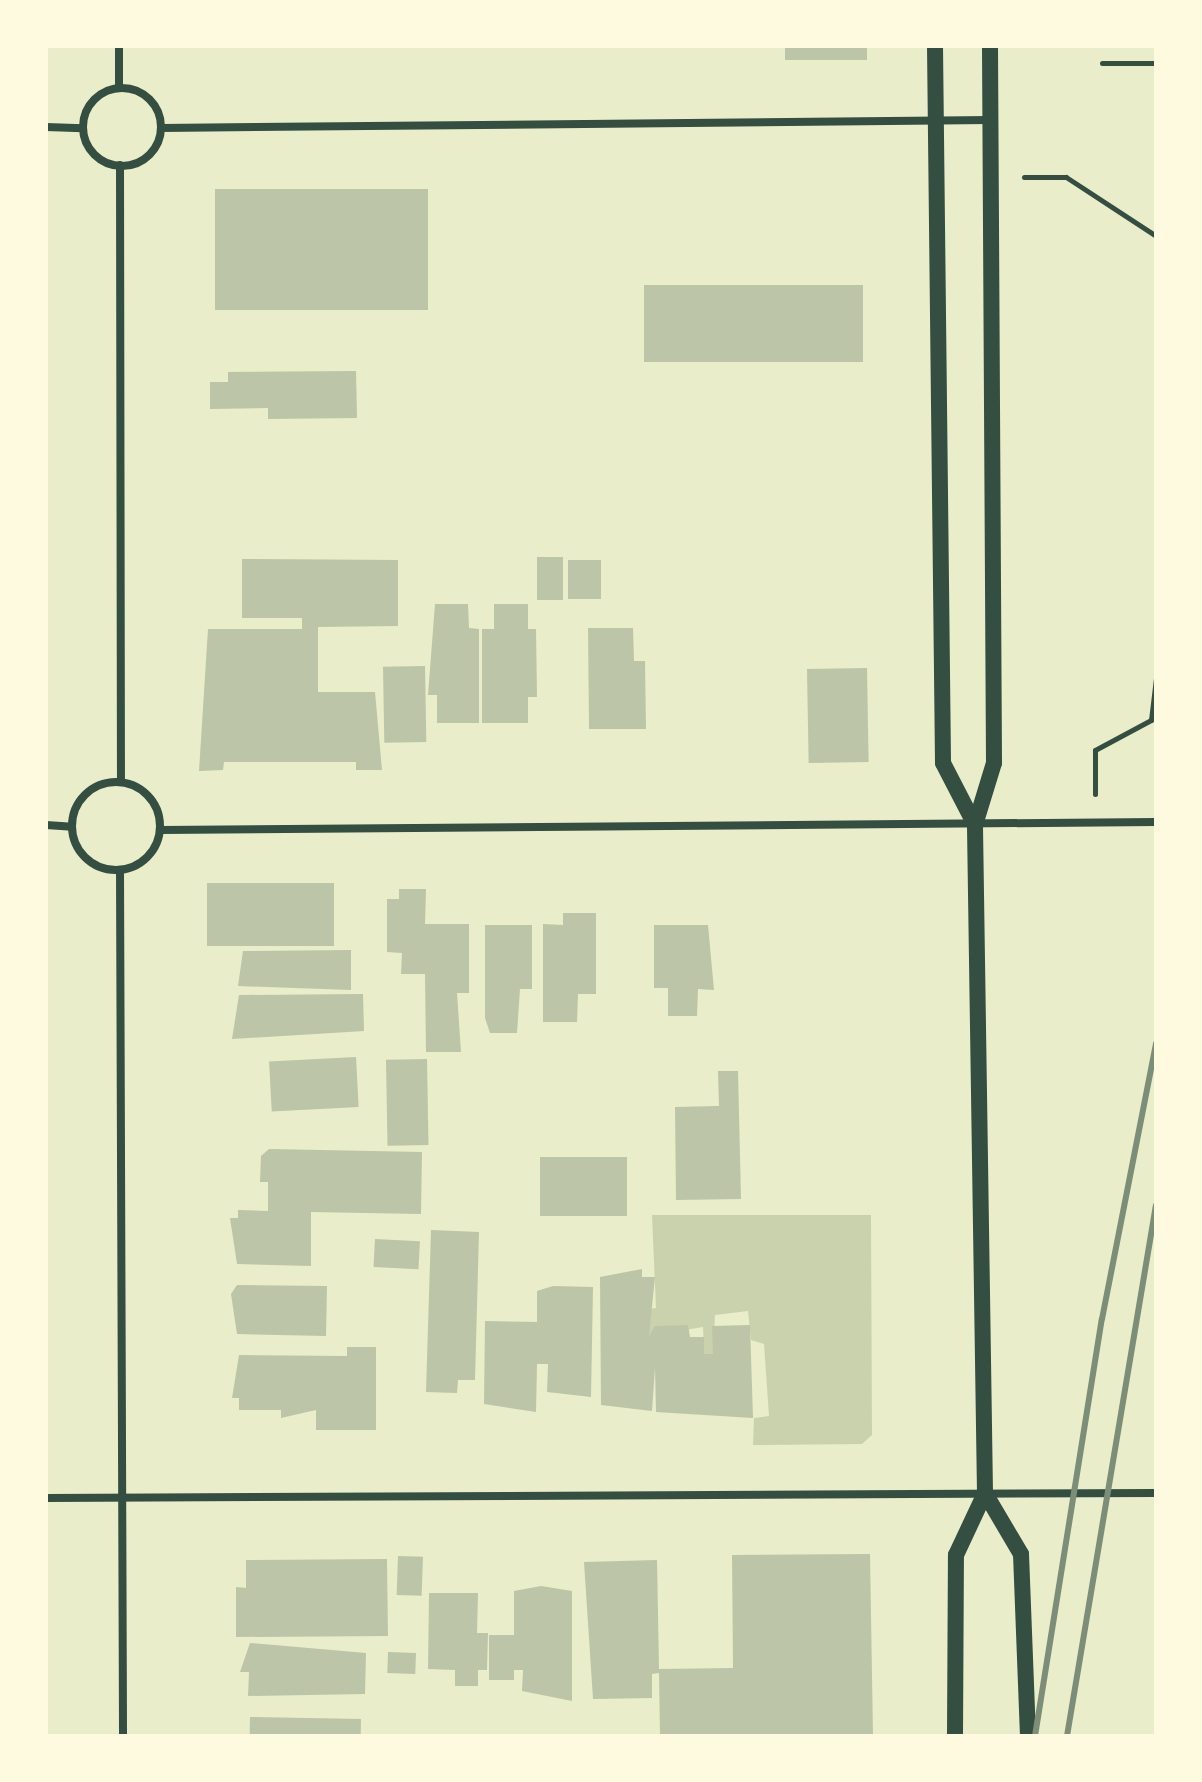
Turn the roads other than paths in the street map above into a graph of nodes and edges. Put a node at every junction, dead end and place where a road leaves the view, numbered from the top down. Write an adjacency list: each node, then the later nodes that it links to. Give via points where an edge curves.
1 (119, 46): 4 (street)
2 (935, 46): 5 (main road)
3 (990, 46): 6 (main road)
4 (119, 87): 8 (street, via 97,96); 9 (street, via 144,94)
5 (935, 120): 6 (street); 9 (street); 14 (main road, via 943,763)
6 (990, 120): 14 (main road, via 994,763)
7 (46, 127): 8 (street)
8 (83, 128): 10 (street, via 90,149)
9 (161, 128): 10 (street, via 143,160)
10 (120, 165): 11 (street)
11 (121, 782): 15 (street, via 81,799); 16 (street, via 145,793)
12 (1156, 822): 14 (street)
13 (46, 825): 15 (street)
14 (975, 825): 16 (street); 18 (main road)
15 (72, 827): 17 (street, via 82,854)
16 (161, 830): 17 (street, via 143,862)
17 (120, 870): 21 (street)
18 (985, 1493): 19 (street); 21 (street); 23 (main road, via 956,1555); 24 (main road, via 1021,1554)
19 (1156, 1493)
20 (46, 1498): 21 (street)
21 (124, 1498): 22 (street)
22 (123, 1736)
23 (955, 1736)
24 (1028, 1736)

